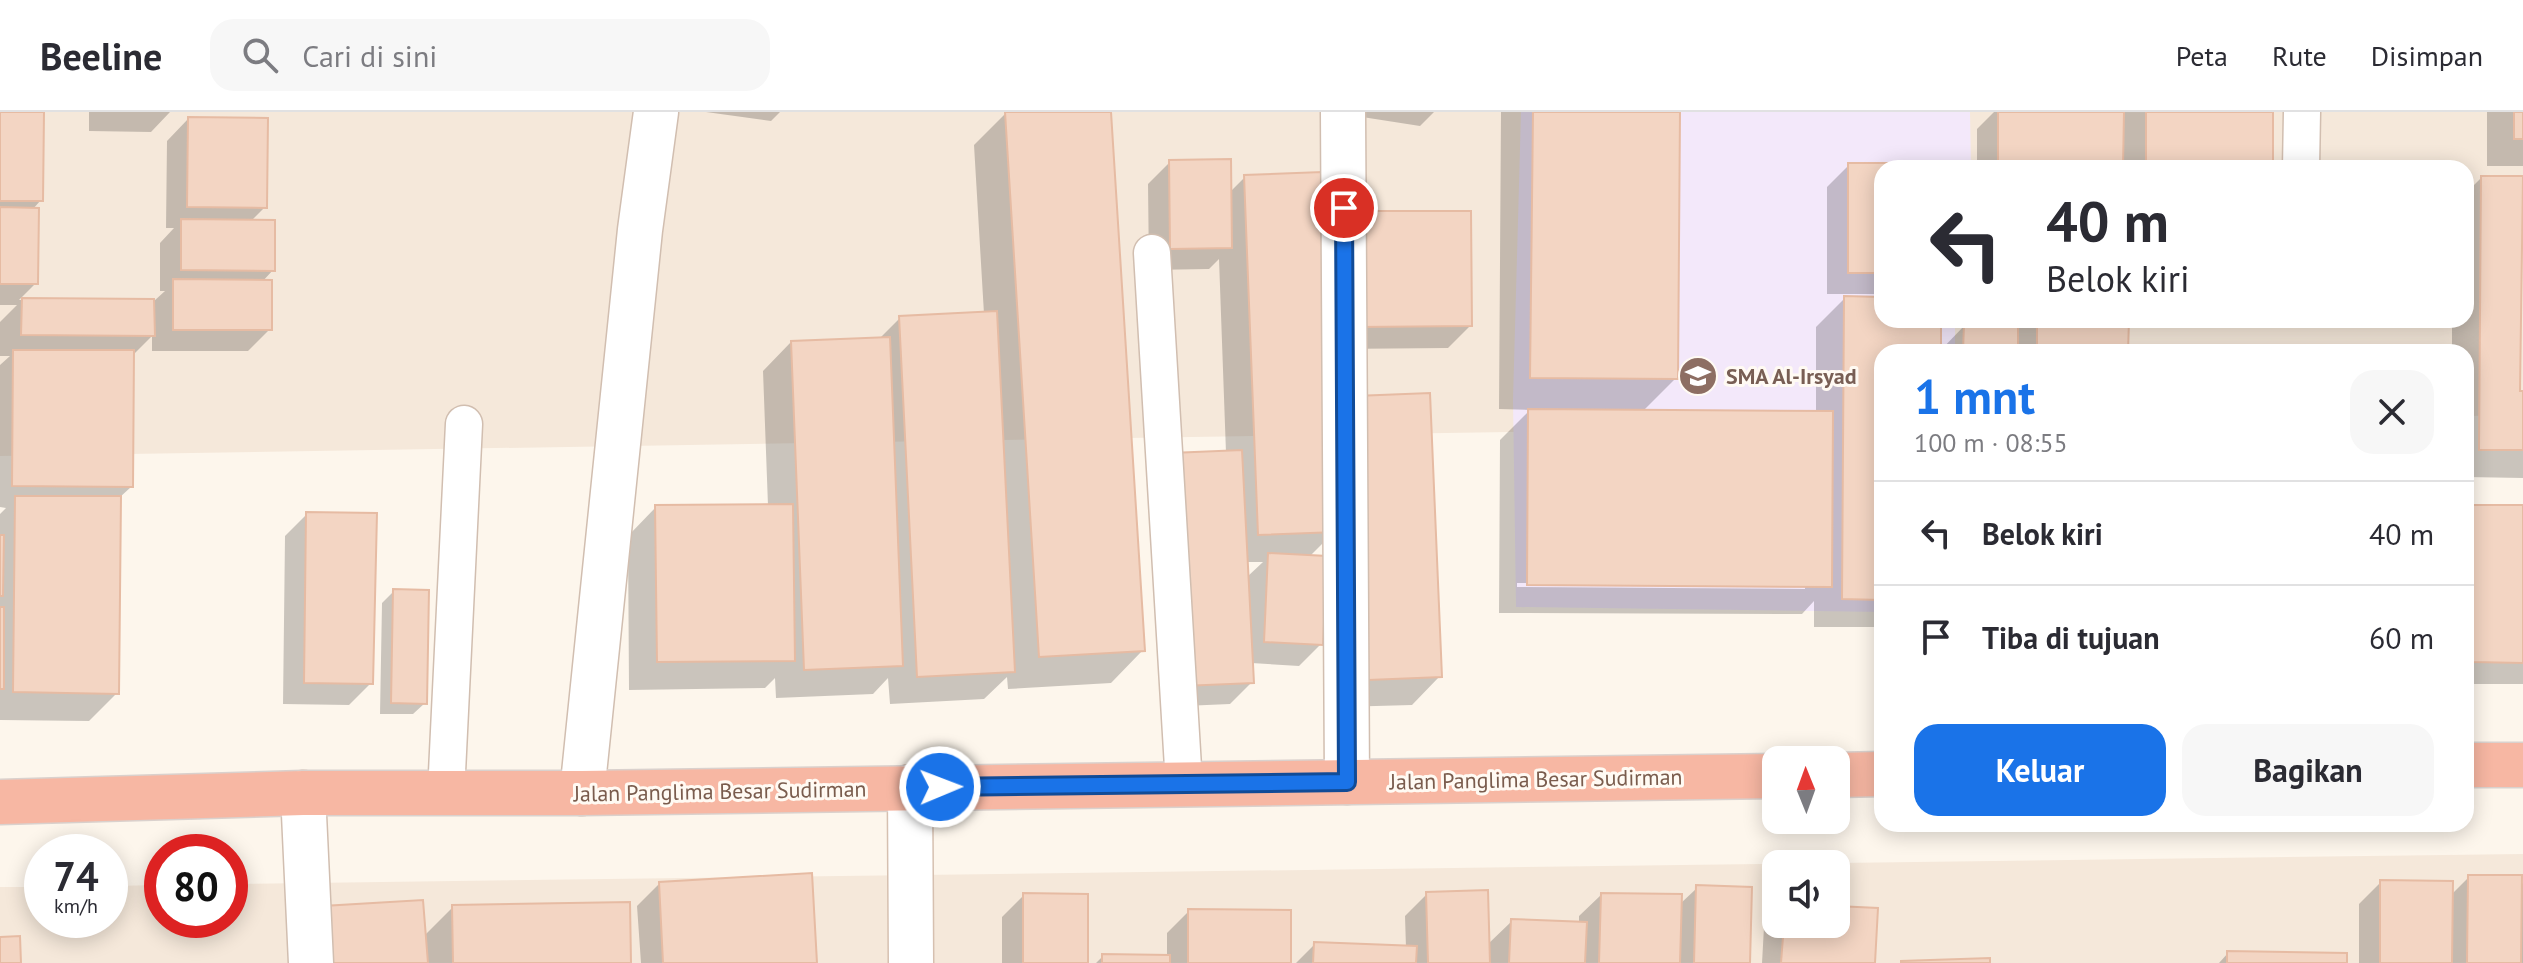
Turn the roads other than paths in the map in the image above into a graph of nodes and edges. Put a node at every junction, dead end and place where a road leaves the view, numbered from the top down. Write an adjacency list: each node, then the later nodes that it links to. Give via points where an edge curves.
1 (656, 112): 17 (street)
2 (1343, 112): 12 (street)
3 (2302, 112): 4 (lane)
4 (2301, 160)
5 (1152, 253): 13 (lane)
6 (464, 424): 16 (lane)
7 (2474, 765): 8 (highway)
8 (2523, 765)
9 (1874, 774): 10 (highway)
10 (1850, 775)
11 (1762, 776): 12 (highway, Jalan Panglima Besar Sudirman)
12 (1347, 782): 13 (highway, Jalan Panglima Besar Sudirman)
13 (1184, 784): 14 (highway, Jalan Panglima Besar Sudirman)
14 (910, 787): 17 (highway, Jalan Panglima Besar Sudirman); 20 (street)
15 (303, 793): 16 (highway, Jalan Panglima Besar Sudirman); 18 (highway, Jalan Panglima Besar Sudirman); 19 (street)
16 (446, 793): 17 (highway, Jalan Panglima Besar Sudirman)
17 (582, 793)
18 (0, 802)
19 (311, 963)
20 (911, 963)

